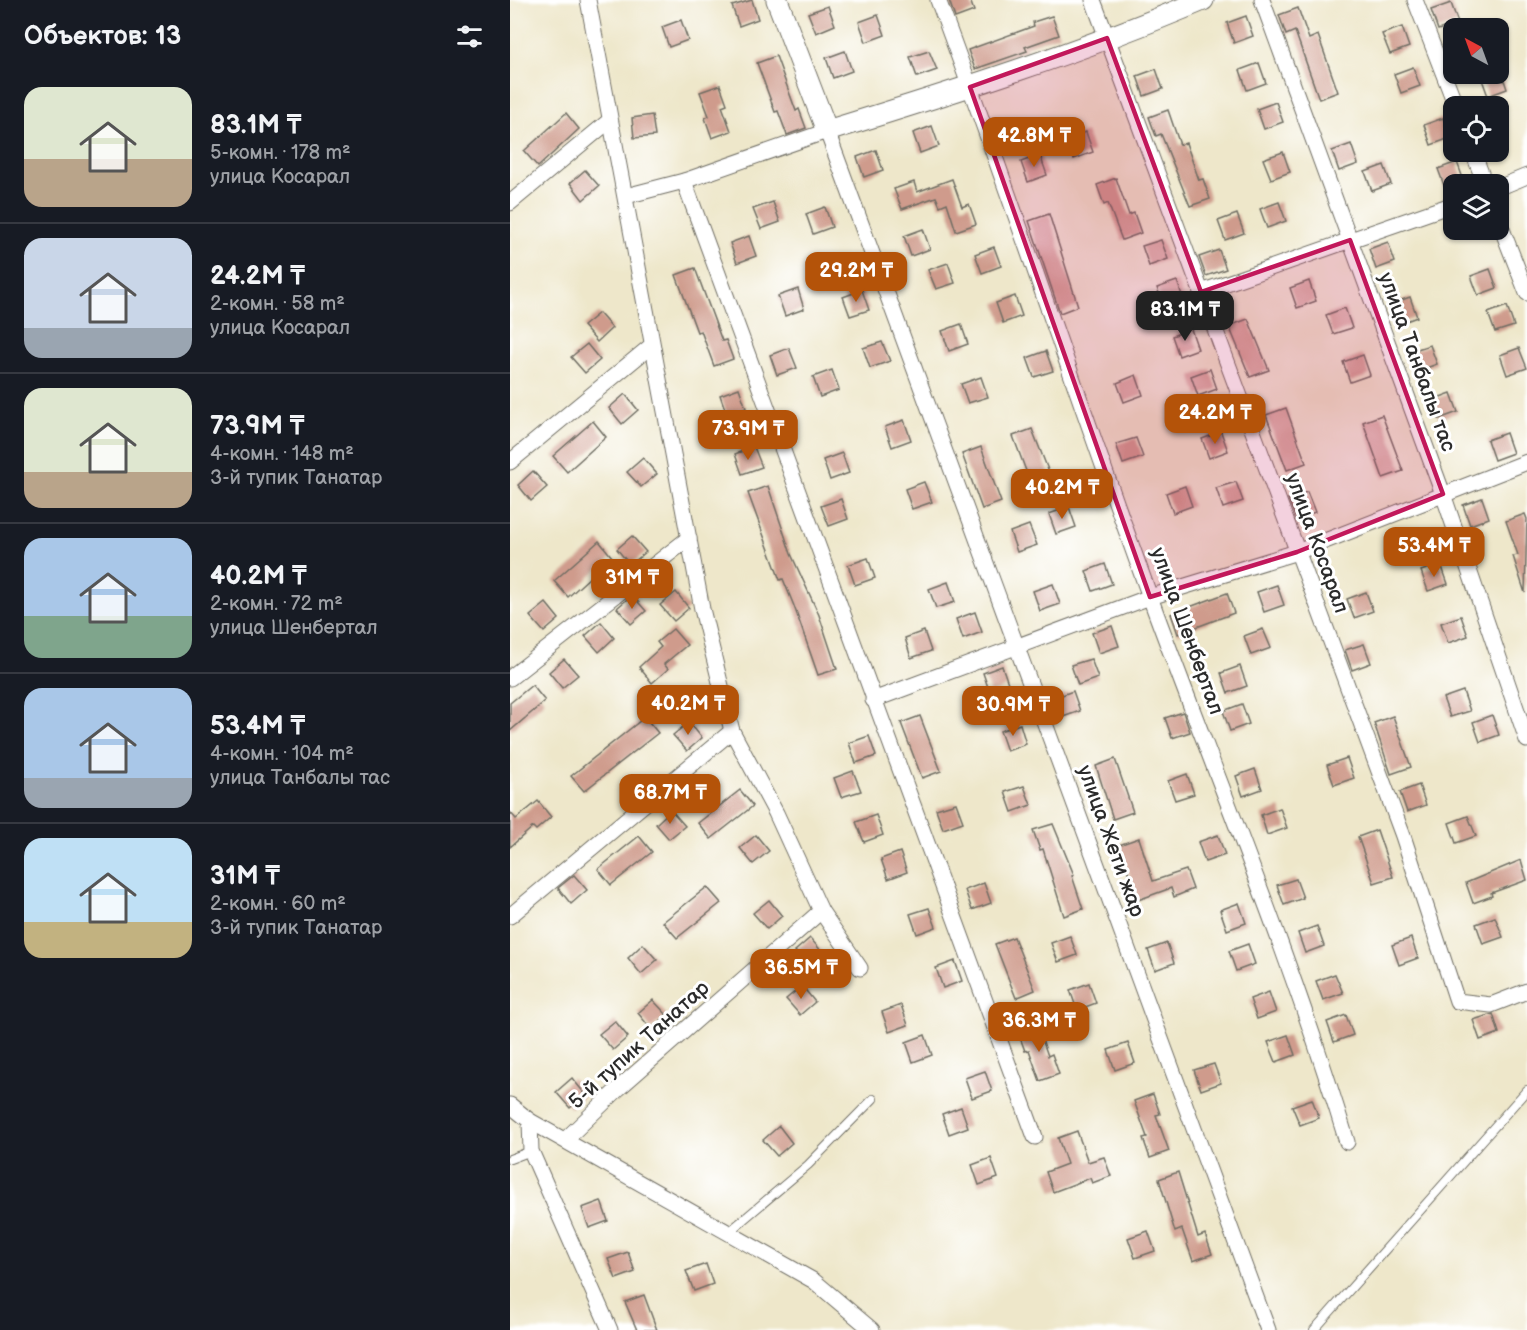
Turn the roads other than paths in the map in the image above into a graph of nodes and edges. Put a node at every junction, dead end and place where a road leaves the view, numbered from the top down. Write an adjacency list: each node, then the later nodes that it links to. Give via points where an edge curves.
1 (588, 0): 11 (street)
2 (777, 0): 12 (street)
3 (938, 0): 9 (street, улица Шенбертал)
4 (1093, 0): 8 (street, улица Косарал)
5 (1203, 0): 8 (street)
6 (1262, 0): 19 (street, улица Танбалы тас)
7 (1415, 0): 10 (street)
8 (1107, 38): 9 (street); 21 (street, улица Косарал)
9 (970, 87): 12 (street); 29 (street, улица Шенбертал)
10 (1452, 96)
11 (609, 122): 16 (street); 17 (street)
12 (827, 131): 14 (street); 30 (street, улица Жети жар)
13 (1527, 176): 15 (street)
14 (684, 181): 16 (street); 32 (street)
15 (1509, 183)
16 (626, 196): 23 (street)
17 (510, 203)
18 (1443, 208): 19 (street)
19 (1350, 240): 21 (street); 26 (street, улица Танбалы тас)
20 (1506, 240): 22 (street)
21 (1201, 292): 28 (street, улица Косарал)
22 (1527, 293)
23 (652, 345): 24 (street); 27 (street)
24 (510, 462)
25 (1527, 462): 26 (street)
26 (1443, 494): 28 (street); 34 (street, улица Танбалы тас)
27 (690, 538): 31 (street); 33 (street, via 702,609)
28 (1297, 552): 29 (street); 38 (street, улица Косарал, via 1403,836 1457,1001 1491,1005)
29 (1150, 597): 30 (street); 45 (street, улица Шенбертал, via 1284,950)
30 (1017, 646): 32 (street); 51 (street, улица Жети жар)
31 (510, 678)
32 (873, 700): 43 (street)
33 (732, 731): 35 (street, via 776,813); 36 (street)
34 (1527, 740)
35 (821, 911): 37 (street); 44 (street, 5-й тупик Танатар)
36 (510, 916)
37 (860, 968)
38 (1527, 991)
39 (1527, 1090): 52 (lane)
40 (873, 1099): 48 (lane, via 808,1165)
41 (510, 1106): 42 (street)
42 (530, 1121): 44 (street); 46 (street)
43 (1035, 1137)
44 (566, 1139): 48 (street)
45 (1347, 1142)
46 (531, 1151): 47 (lane); 49 (street)
47 (510, 1159)
48 (730, 1231): 50 (street, via 814,1281)
49 (610, 1330)
50 (872, 1330)
51 (1268, 1330)
52 (1314, 1330)

